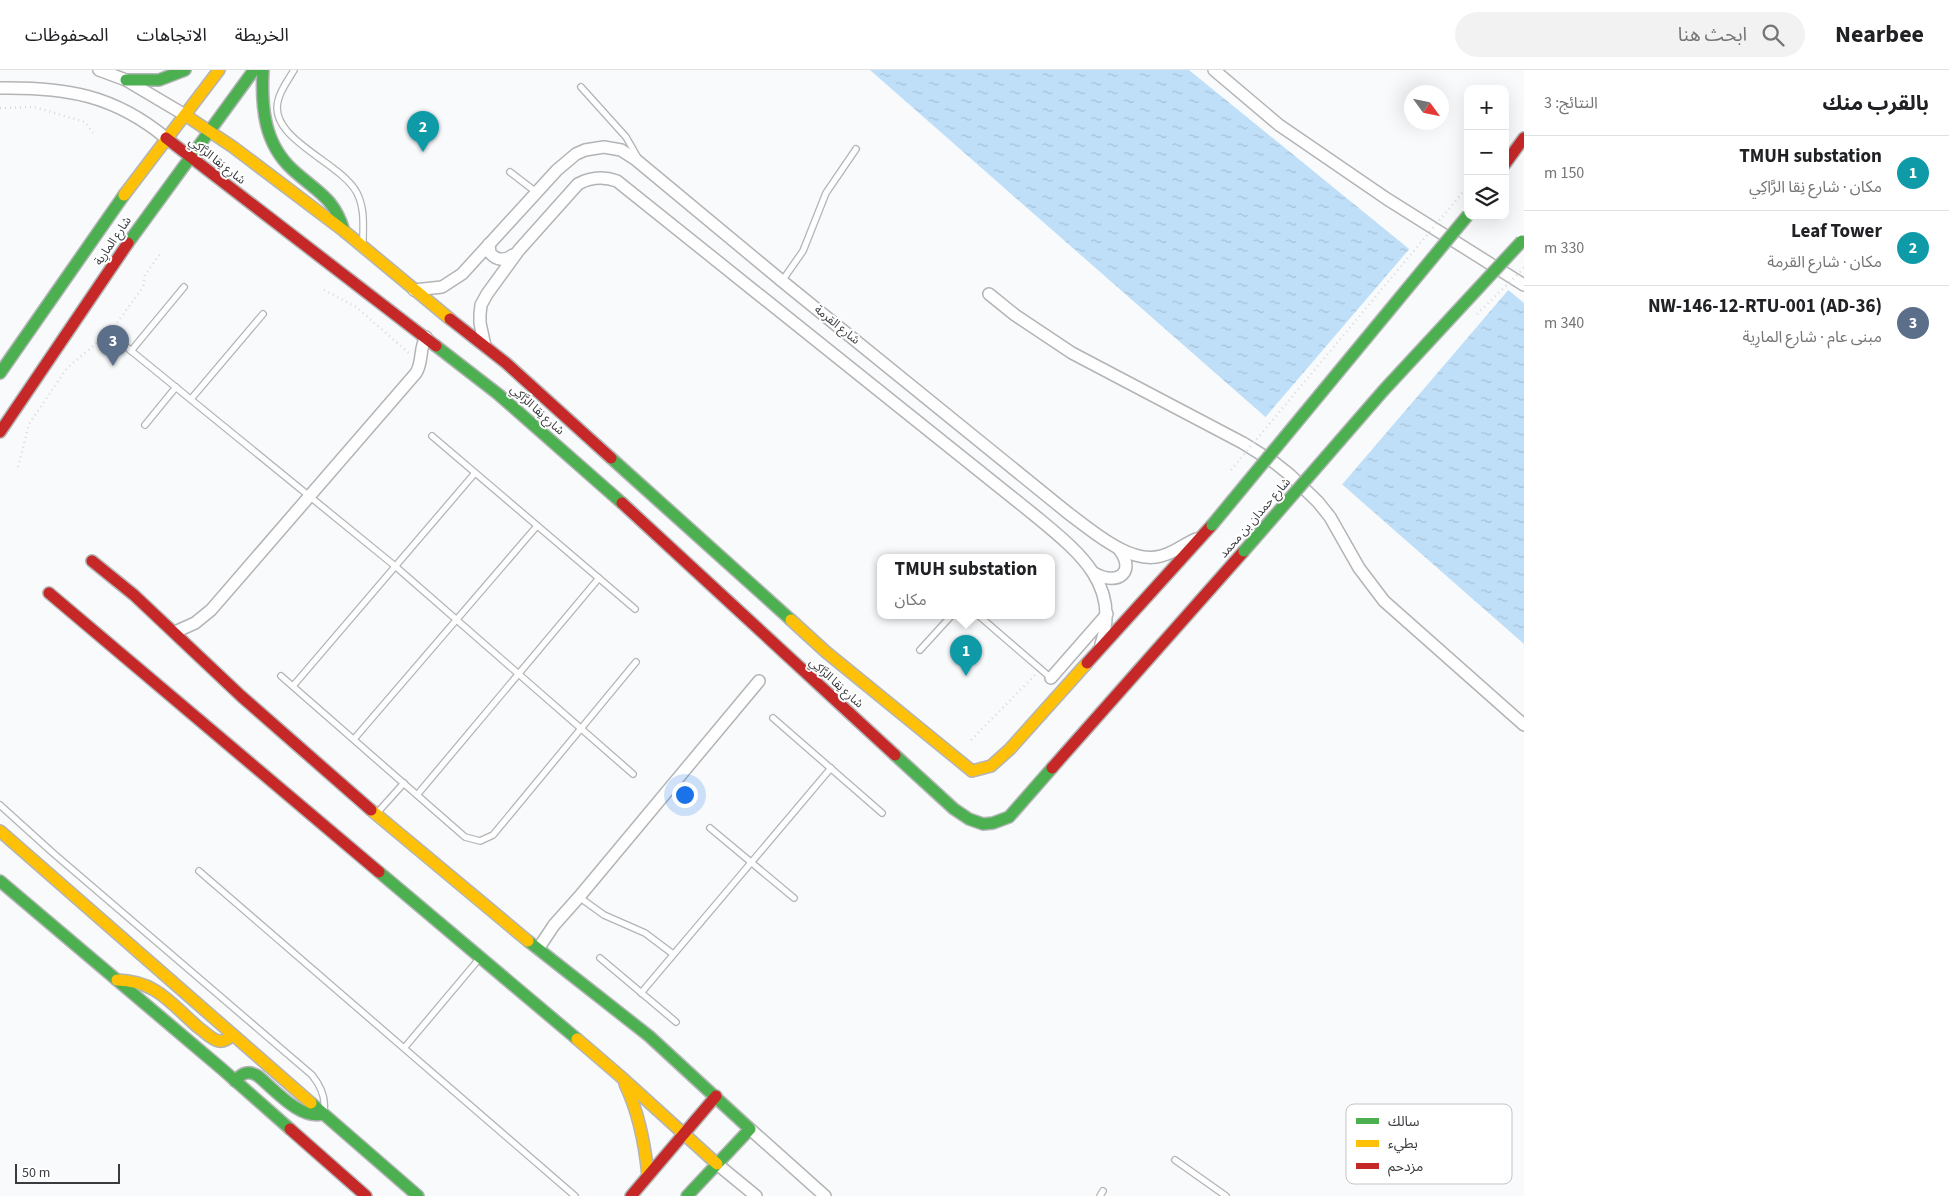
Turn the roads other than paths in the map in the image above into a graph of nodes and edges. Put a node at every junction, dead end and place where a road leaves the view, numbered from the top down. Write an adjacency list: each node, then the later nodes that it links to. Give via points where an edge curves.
1 (99, 70): 8 (street, شارع نِقا الرَّاكِي)
2 (185, 70): 8 (street, via 159,80)
3 (219, 70): 11 (street, شارع المارِية)
4 (254, 70): 12 (street, شارع المارِية)
5 (263, 70): 22 (street, via 263,111 276,150 288,165 329,200 341,216)
6 (294, 70): 25 (lane, via 278,101 278,119 287,132 344,177 356,191 363,212)
7 (1214, 70): 28 (street, via 1279,125 1387,199)
8 (126, 80): 11 (street, شارع نِقا الرَّاكِي)
9 (581, 87): 18 (lane, via 626,137)
10 (0, 88): 13 (street, شارع نِقا الرَّاكِي, via 64,90 87,96 137,116)
11 (185, 115): 12 (street, شارع نِقا الرَّاكِي); 13 (street, شارع المارِية)
12 (210, 131): 16 (street, شارع المارِية); 22 (street, شارع نِقا الرَّاكِي)
13 (166, 138): 16 (street, شارع نِقا الرَّاكِي); 37 (street, شارع المارِية)
14 (1524, 138): 17 (street)
15 (856, 150): 27 (lane, via 826,193 803,251)
16 (189, 157): 33 (street, شارع نِقا الرَّاكِي); 41 (street, شارع المارِية)
17 (1509, 159)
18 (642, 165): 20 (street, شارع القرمة, via 628,154 612,148 585,150 568,160); 27 (street, شارع القرمة)
19 (510, 172): 20 (lane)
20 (536, 192): 24 (street, شارع القرمة)
21 (1464, 220): 46 (street, bridge)
22 (344, 231): 25 (street, شارع نِقا الرَّاكِي)
23 (1524, 239): 78 (street, شارع حمدان بن محمد, bridge, via 1383,391)
24 (489, 244): 26 (street, شارع القرمة, via 490,253 497,259 506,259); 30 (street, شارع القرمة, via 452,281 434,289)
25 (363, 247): 30 (street, شارع نِقا الرَّاكِي)
26 (519, 250): 35 (street, شارع القرمة, via 481,305 480,323); 50 (street, شارع القرمة, via 578,184 593,178 617,181 1038,519)
27 (782, 281): 47 (street, شارع القرمة, via 1068,512)
28 (1524, 286)
29 (184, 287): 36 (lane)
30 (414, 290): 35 (street, شارع نِقا الرَّاكِي)
31 (989, 294): 68 (street, via 1072,353 1276,463 1330,517 1359,568 1384,601)
32 (263, 314): 39 (lane)
33 (426, 337): 44 (street, via 416,373); 78 (street, شارع نِقا الرَّاكِي, via 498,394 642,521 963,816 982,824)
34 (124, 345): 36 (lane)
35 (485, 346): 59 (street, شارع نِقا الرَّاكِي, via 826,652 972,771 991,766 1010,750)
36 (131, 351): 38 (lane)
37 (0, 373)
38 (176, 387): 39 (lane); 40 (lane)
39 (191, 400): 44 (lane)
40 (145, 425)
41 (0, 432)
42 (432, 436): 43 (lane)
43 (475, 473): 45 (lane); 49 (lane)
44 (310, 495): 49 (lane); 58 (street, via 211,610 195,623)
45 (537, 526): 51 (lane); 57 (lane)
46 (1203, 537): 47 (street, شارع القرمة, via 1153,558 1134,555); 59 (street)
47 (1116, 546): 50 (street, via 1126,563 1120,576 1112,580)
48 (92, 561): 58 (street)
49 (395, 566): 57 (lane); 66 (lane)
50 (1094, 573): 54 (street, شارع القرمة, via 1104,596)
51 (599, 578): 53 (lane); 62 (lane)
52 (49, 593): 88 (street)
53 (635, 609)
54 (1106, 614): 59 (street, شارع القرمة); 64 (street)
55 (948, 619): 60 (lane)
56 (983, 619): 64 (lane)
57 (457, 620): 62 (lane); 70 (lane)
58 (175, 632): 77 (street)
59 (1100, 648)
60 (920, 650)
61 (636, 662): 69 (lane)
62 (519, 673): 69 (lane); 74 (lane)
63 (281, 676): 66 (lane)
64 (1051, 678)
65 (759, 681): 84 (street)
66 (293, 686): 70 (lane)
67 (773, 718): 71 (lane)
68 (1524, 725)
69 (581, 728): 72 (lane); 74 (lane, via 493,835 484,840 465,837)
70 (354, 739): 73 (lane)
71 (831, 768): 76 (lane); 81 (lane)
72 (633, 774)
73 (404, 783): 74 (lane); 77 (lane)
74 (417, 795)
75 (0, 805): 98 (lane, via 312,1075 324,1098)
76 (882, 813)
77 (376, 815): 86 (street)
78 (1009, 817)
79 (710, 828): 81 (lane)
80 (0, 831): 93 (street)
81 (751, 862): 85 (lane); 87 (lane)
82 (199, 871): 94 (lane)
83 (0, 881): 90 (street)
84 (579, 897): 86 (street); 87 (lane, via 604,915 645,932)
85 (794, 898)
86 (535, 946): 97 (street, via 641,1030)
87 (673, 954): 91 (lane)
88 (480, 958): 94 (lane); 95 (street)
89 (600, 958): 91 (lane)
90 (117, 980): 93 (street, via 135,980 153,988 218,1041); 96 (street)
91 (641, 993): 92 (lane)
92 (676, 1022)
93 (233, 1035): 98 (street)
94 (405, 1047): 106 (lane)
95 (620, 1076): 100 (street); 103 (street, via 640,1124)
96 (235, 1081): 98 (street, via 244,1073 251,1072 302,1113); 104 (street)
97 (716, 1096): 99 (street); 100 (street)
98 (323, 1114): 105 (street)
99 (750, 1129): 102 (street); 110 (street)
100 (684, 1133): 102 (street); 103 (street)
101 (1174, 1160): 111 (lane)
102 (717, 1164): 108 (street); 109 (street)
103 (648, 1176): 107 (street)
104 (366, 1196)
105 (418, 1196)
106 (576, 1196)
107 (631, 1196)
108 (687, 1196)
109 (756, 1196)
110 (825, 1196)
111 (1226, 1196)

